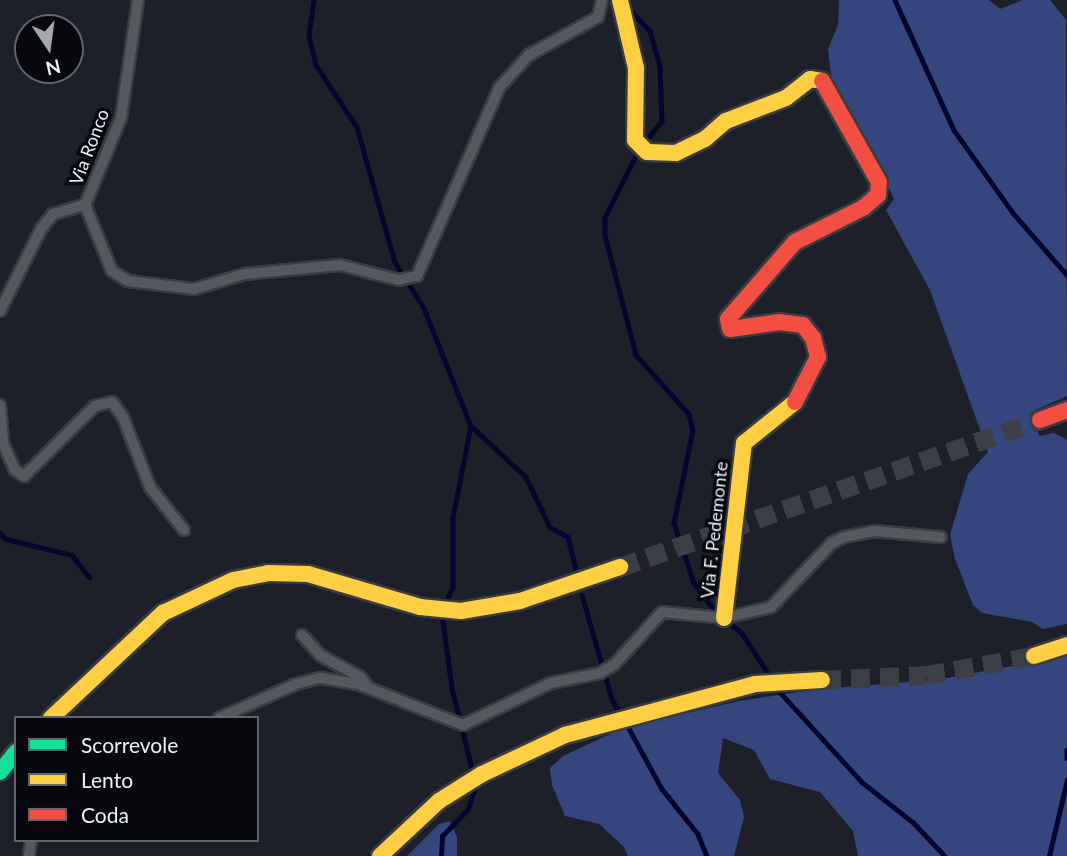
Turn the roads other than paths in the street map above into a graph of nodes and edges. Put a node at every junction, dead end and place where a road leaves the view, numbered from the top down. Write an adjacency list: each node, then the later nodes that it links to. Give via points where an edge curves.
1 (138, 0): 4 (street, Via Ronco, via 121,118)
2 (602, 0): 4 (street, via 598,17 529,55 499,88 417,276 399,280 340,265 245,274 194,289 128,281 112,271)
3 (620, 0): 12 (main road, Via F. Pedemonte, via 636,68 635,141 647,152 676,153 726,121 786,98 810,79 821,80 879,182 878,195 863,208 795,242 728,319 730,329 780,322 803,325 813,338 818,357 792,409 744,443)
4 (85, 205): 5 (street, Via Ronco, via 53,214)
5 (0, 311)
6 (0, 405): 9 (street, via 3,443 15,470 24,476 95,405 112,402 123,417 150,487)
7 (1067, 410): 8 (main road)
8 (1040, 420)
9 (184, 530)
10 (941, 537): 12 (street, via 874,531 844,537 771,607)
11 (620, 567): 18 (main road, via 520,601 461,611 420,607 308,574 268,573 233,580 163,613)
12 (724, 618): 17 (street, via 662,612 615,664 600,673 551,683 463,725)
13 (302, 635): 17 (street, via 320,655 360,677)
14 (1067, 645): 15 (main road)
15 (1034, 656)
16 (822, 680): 22 (main road, via 755,684 565,736 482,774 422,813)
17 (369, 688): 19 (street, via 320,678)
18 (53, 716)
19 (224, 716)
20 (14, 754): 21 (main road)
21 (0, 772)
22 (380, 856)

